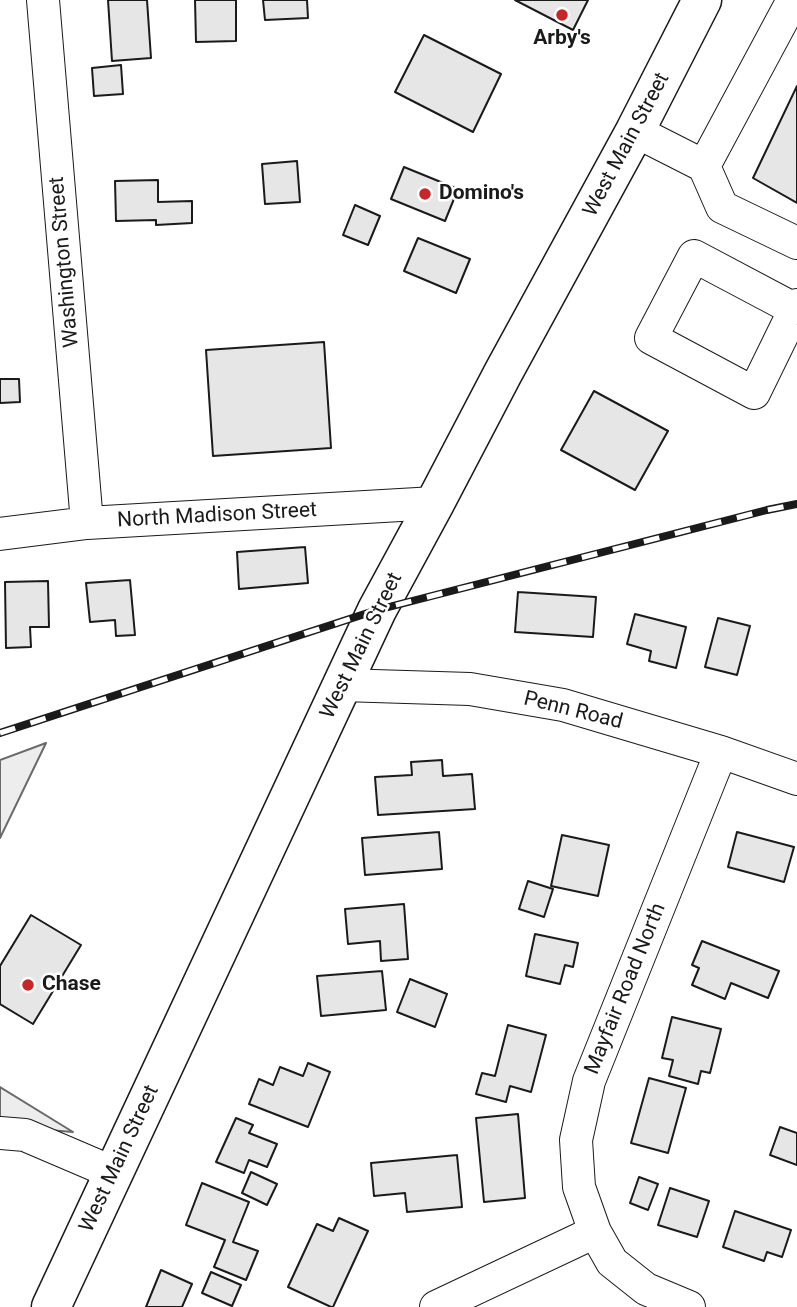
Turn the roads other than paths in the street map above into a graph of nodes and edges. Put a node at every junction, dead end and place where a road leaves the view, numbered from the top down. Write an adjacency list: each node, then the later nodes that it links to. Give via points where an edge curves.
1 (43, 0): 9 (street, Washington Street)
2 (702, 0): 4 (main road, West Main Street)
3 (793, 0): 5 (street)
4 (635, 131): 5 (street); 8 (main road, West Main Street)
5 (704, 166): 6 (street, via 722,207)
6 (797, 243)
7 (796, 307): 7 (street, via 754,393 651,338 694,256)
8 (435, 503): 9 (street, North Madison Street); 11 (main road, West Main Street)
9 (87, 523): 10 (street, North Madison Street)
10 (0, 534)
11 (342, 685): 12 (street, Penn Road, via 484,691 563,705); 15 (main road, West Main Street)
12 (721, 752): 13 (street, Penn Road); 16 (street, Mayfair Road North, via 589,1081 576,1140 579,1186)
13 (797, 779)
14 (0, 1133): 15 (street, via 25,1135)
15 (114, 1173): 17 (main road, West Main Street)
16 (595, 1232): 18 (street); 19 (street, Mayfair Road North, via 612,1262 646,1289)
17 (51, 1307)
18 (436, 1307)
19 (689, 1307)

